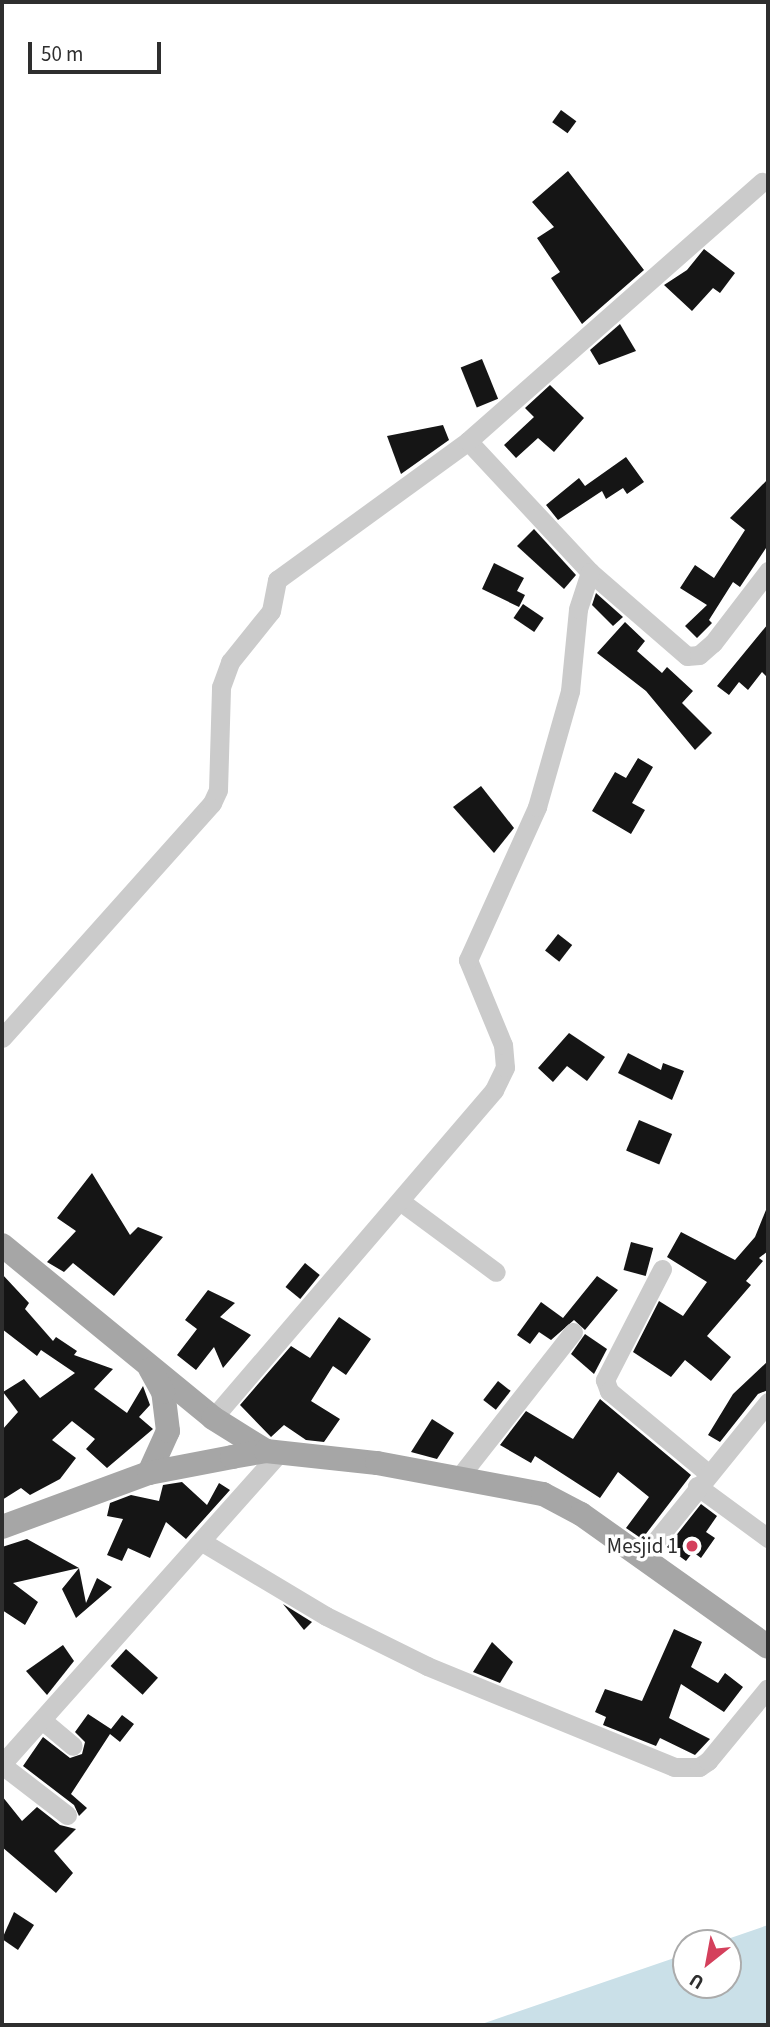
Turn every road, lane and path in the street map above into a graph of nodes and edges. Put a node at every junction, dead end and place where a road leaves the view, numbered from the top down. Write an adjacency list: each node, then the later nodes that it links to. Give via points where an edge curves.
1 (762, 182): 2 (street)
2 (468, 441): 4 (street); 5 (street, via 277,580 271,611 230,662 221,687 218,790 212,803)
3 (768, 571): 4 (street, via 713,643 699,655 687,656)
4 (590, 572): 6 (street, via 578,609 570,691 537,807 468,960 503,1045 505,1067 495,1090)
5 (2, 1038)
6 (400, 1201): 9 (street); 13 (street)
7 (2, 1245): 11 (main road)
8 (662, 1269): 17 (street, via 605,1380 609,1391)
9 (496, 1272)
10 (573, 1332): 16 (street)
11 (148, 1365): 13 (main road); 15 (main road, via 163,1392 168,1431)
12 (768, 1402): 17 (street)
13 (213, 1418): 14 (main road)
14 (273, 1452): 15 (main road); 16 (main road); 20 (street)
15 (149, 1473): 18 (main road)
16 (460, 1476): 21 (main road, via 543,1494)
17 (703, 1480): 19 (street); 21 (street)
18 (2, 1527)
19 (768, 1538)
20 (204, 1543): 23 (street, via 326,1616 427,1666 674,1767 699,1767 708,1761); 24 (street)
21 (641, 1559): 22 (main road)
22 (768, 1647)
23 (768, 1688)
24 (42, 1720): 25 (street); 26 (street)
25 (73, 1746)
26 (2, 1765): 27 (street)
27 (66, 1815)

